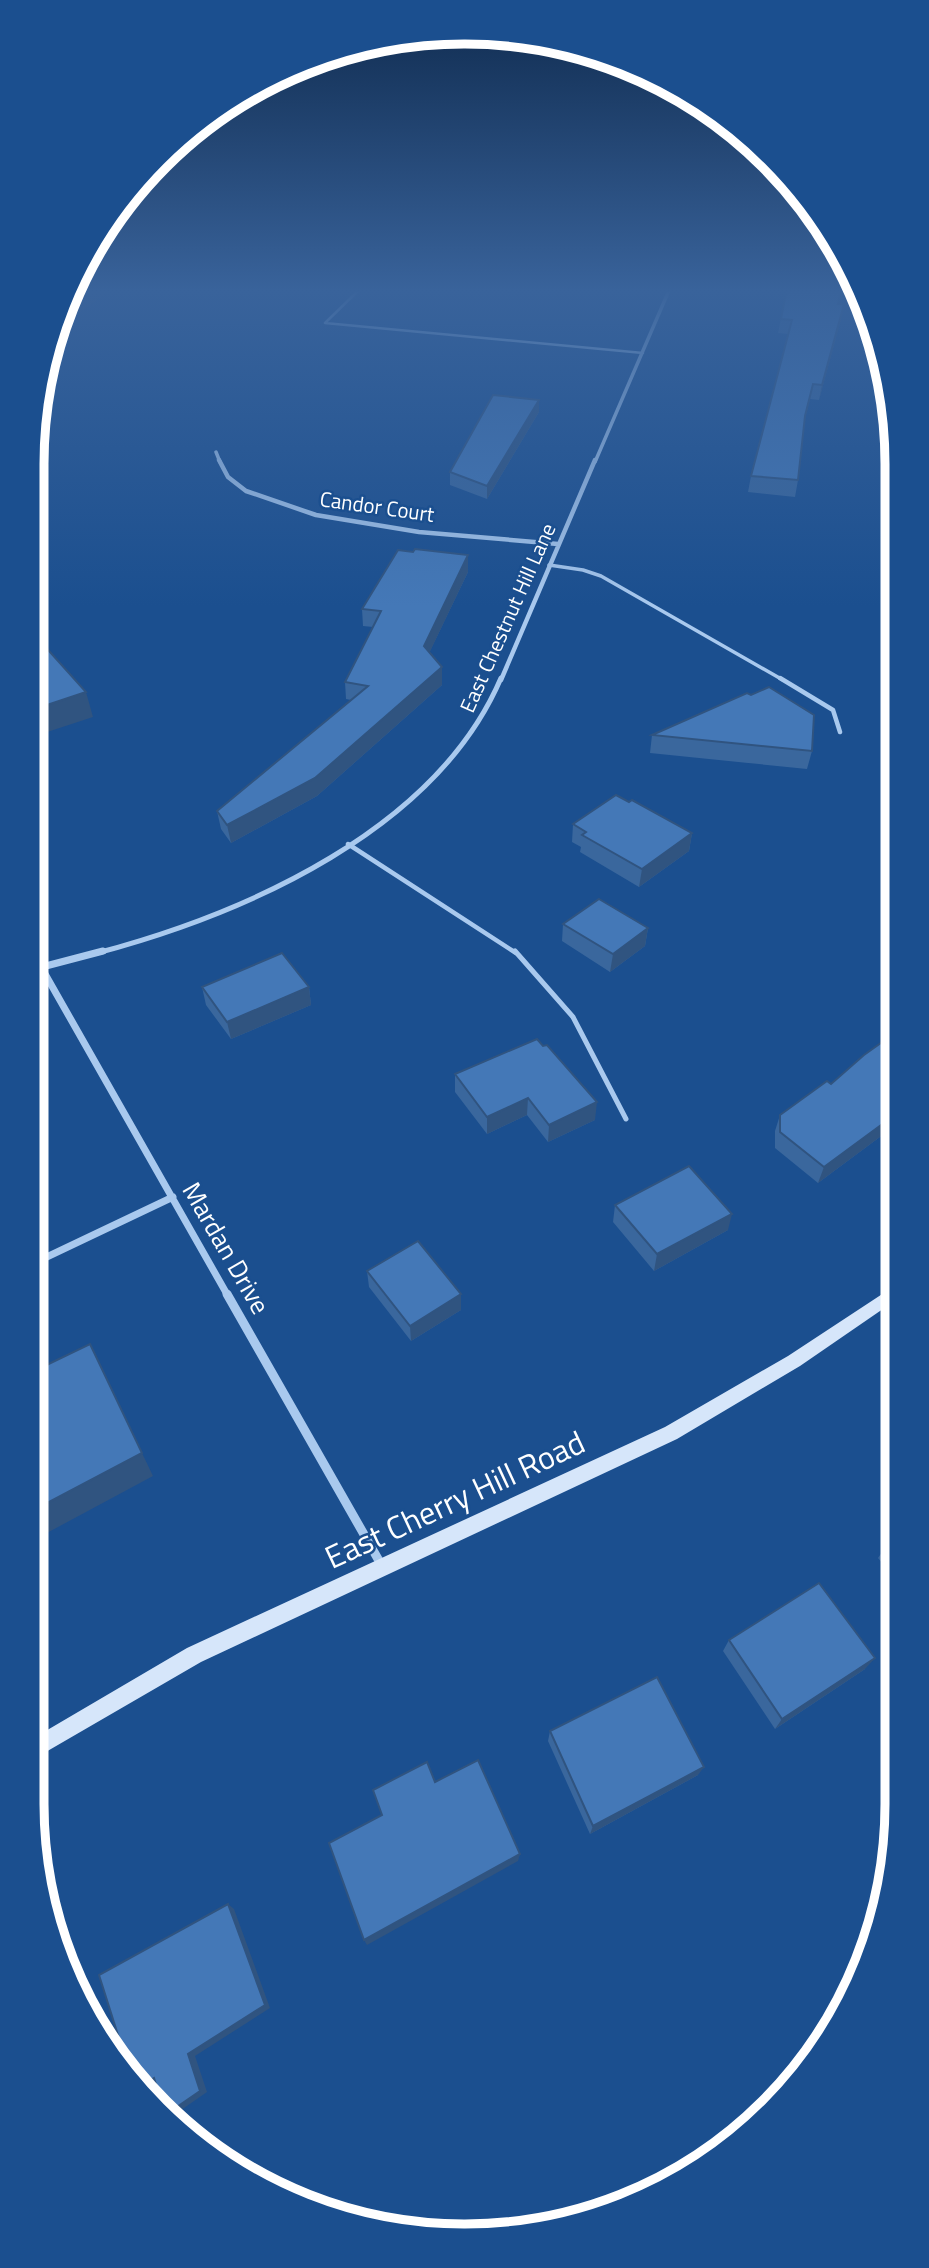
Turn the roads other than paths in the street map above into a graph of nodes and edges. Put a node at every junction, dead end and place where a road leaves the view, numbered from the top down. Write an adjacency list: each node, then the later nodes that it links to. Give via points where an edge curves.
1 (625, 394): 3 (street, East Chestnut Hill Lane)
2 (216, 452): 3 (street, Candor Court, via 221,468 235,484 256,497 311,514 356,523)
3 (558, 544): 4 (street, East Chestnut Hill Lane)
4 (549, 565): 5 (lane, via 601,576 726,645 833,710); 6 (street, East Chestnut Hill Lane, via 506,670 469,737 407,803)
5 (840, 732)
6 (348, 844): 7 (street, East Chestnut Hill Lane, via 306,871 233,907 156,936); 9 (lane, via 514,950 573,1017)
7 (44, 966)
8 (44, 971): 10 (street, Mardan Drive)
9 (626, 1119)
10 (173, 1197): 11 (street); 13 (street, Mardan Drive)
11 (44, 1258)
12 (885, 1299): 13 (main road, East Cherry Hill Road, via 794,1361 671,1433)
13 (382, 1567): 14 (main road, East Cherry Hill Road, via 194,1655)
14 (44, 1743)

